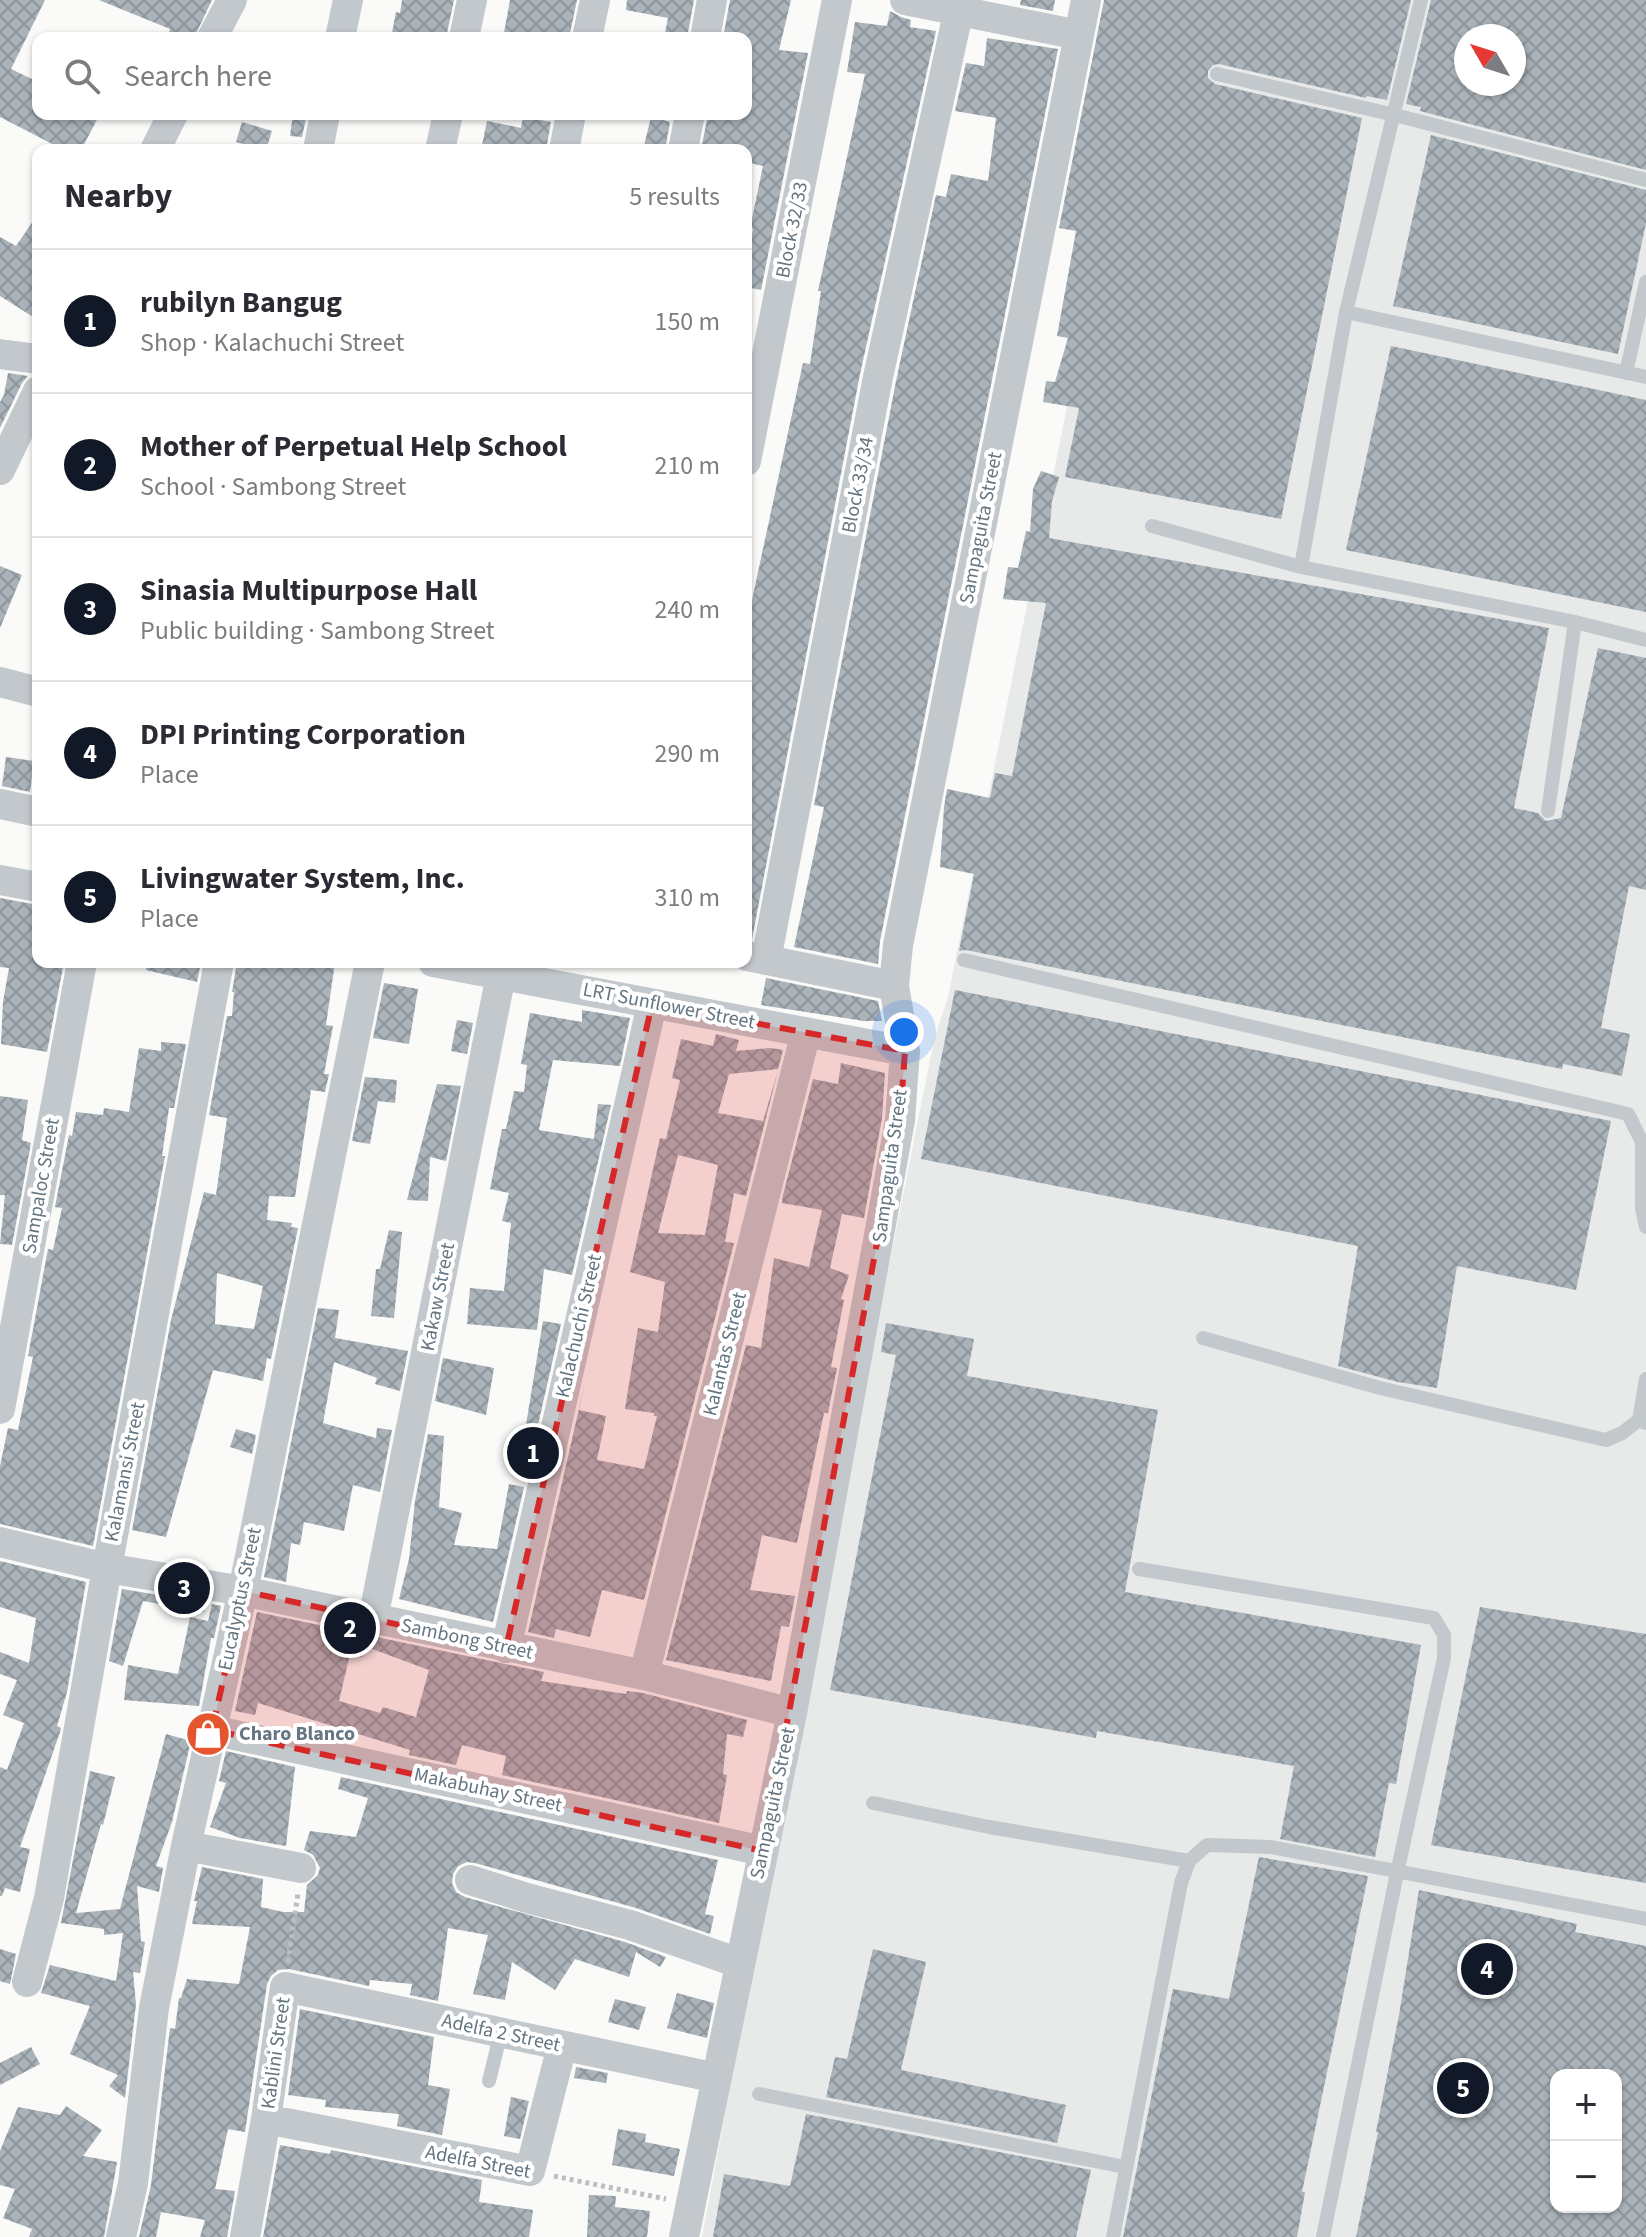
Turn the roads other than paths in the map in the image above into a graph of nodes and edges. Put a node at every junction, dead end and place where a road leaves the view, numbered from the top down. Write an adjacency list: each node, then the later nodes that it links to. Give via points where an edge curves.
1 (232, 0): 11 (street)
2 (348, 0): 12 (street)
3 (472, 0): 13 (street)
4 (595, 0): 14 (street)
5 (712, 0): 15 (street)
6 (837, 0): 37 (street, Block 32/33)
7 (905, 0): 10 (street)
8 (1086, 0): 16 (street, Sampaguita Street)
9 (1421, 0): 18 (lane)
10 (960, 6): 16 (street); 50 (street, Block 33/34)
11 (215, 32)
12 (341, 32)
13 (465, 32)
14 (588, 32)
15 (706, 32)
16 (1079, 35): 57 (street, Sampaguita Street)
17 (1217, 74): 18 (lane)
18 (1395, 115): 29 (lane); 31 (lane)
19 (170, 120): 24 (street)
20 (324, 120): 25 (street)
21 (447, 120): 26 (street)
22 (570, 120): 27 (street)
23 (689, 120): 28 (street)
24 (158, 144)
25 (319, 144)
26 (441, 144)
27 (565, 144)
28 (684, 144)
29 (1646, 180)
30 (1646, 282): 34 (lane)
31 (1346, 312): 34 (lane); 40 (lane)
32 (0, 354): 33 (street)
33 (32, 358)
34 (1626, 373): 35 (lane)
35 (1646, 377)
36 (32, 403): 38 (street)
37 (752, 431)
38 (0, 470)
39 (1152, 526): 40 (lane)
40 (1301, 567): 41 (lane)
41 (1575, 622): 42 (lane); 47 (lane)
42 (1646, 640)
43 (0, 682): 44 (street)
44 (32, 690)
45 (0, 804): 46 (street)
46 (32, 811)
47 (1548, 811)
48 (0, 880): 49 (street)
49 (32, 886)
50 (756, 958): 57 (street)
51 (964, 960): 61 (lane, via 1628,1114 1642,1142)
52 (81, 968): 64 (street, Sampaloc Street)
53 (218, 968): 67 (street, Kalamansi Street)
54 (369, 968): 69 (street, Eucalyptus Street)
55 (464, 968): 56 (street, LRT Sunflower Street)
56 (501, 975): 58 (street, LRT Sunflower Street); 70 (street, Kakaw Street)
57 (894, 986): 60 (street, Sampaguita Street)
58 (652, 1004): 59 (street, LRT Sunflower Street); 71 (street, Kalachuchi Street)
59 (806, 1032): 60 (street, LRT Sunflower Street); 72 (street, Kalantas Street)
60 (905, 1051): 73 (street, Sampaguita Street, via 900,1120)
61 (1646, 1227)
62 (1203, 1338): 65 (lane, via 1380,1388 1606,1440)
63 (1646, 1379): 65 (lane)
64 (0, 1409)
65 (1642, 1422)
66 (0, 1542): 67 (street, Sambong Street)
67 (107, 1568): 69 (street, Sambong Street); 84 (street, Kalamansi Street, via 49,1898)
68 (1139, 1569): 80 (lane, via 1434,1618 1444,1635 1444,1658)
69 (243, 1591): 70 (street, Sambong Street); 74 (street, Eucalyptus Street)
70 (373, 1619): 71 (street, Sambong Street)
71 (506, 1648): 72 (street, Sambong Street)
72 (644, 1675): 73 (street, Sambong Street)
73 (792, 1713): 77 (street, Sampaguita Street)
74 (212, 1730): 76 (street, Eucalyptus Street); 77 (street, Makabuhay Street)
75 (873, 1803): 78 (lane)
76 (186, 1846): 79 (street); 93 (street, Eucalyptus Street, via 154,2008 133,2183)
77 (763, 1851): 83 (street, Sampaguita Street)
78 (1189, 1861): 80 (lane, via 1207,1845 1271,1847); 92 (lane)
79 (301, 1868)
80 (1397, 1873): 82 (lane); 97 (lane)
81 (470, 1880): 83 (street, via 630,1925)
82 (1646, 1919)
83 (739, 1963): 88 (street, Sampaguita Street)
84 (27, 1982)
85 (285, 1987): 86 (street, Adelfa 2 Street); 91 (street, Kablini Street)
86 (501, 2032): 87 (street, Adelfa 2 Street); 89 (lane)
87 (562, 2046): 88 (street, Adelfa 2 Street); 91 (street, Adelfa Street, via 530,2171)
88 (717, 2078): 95 (street, Sampaguita Street)
89 (489, 2081)
90 (759, 2094): 92 (lane)
91 (266, 2119): 94 (street, Kablini Street)
92 (1125, 2167): 96 (lane)
93 (121, 2237)
94 (245, 2237)
95 (684, 2237)
96 (1113, 2237)
97 (1323, 2237)

